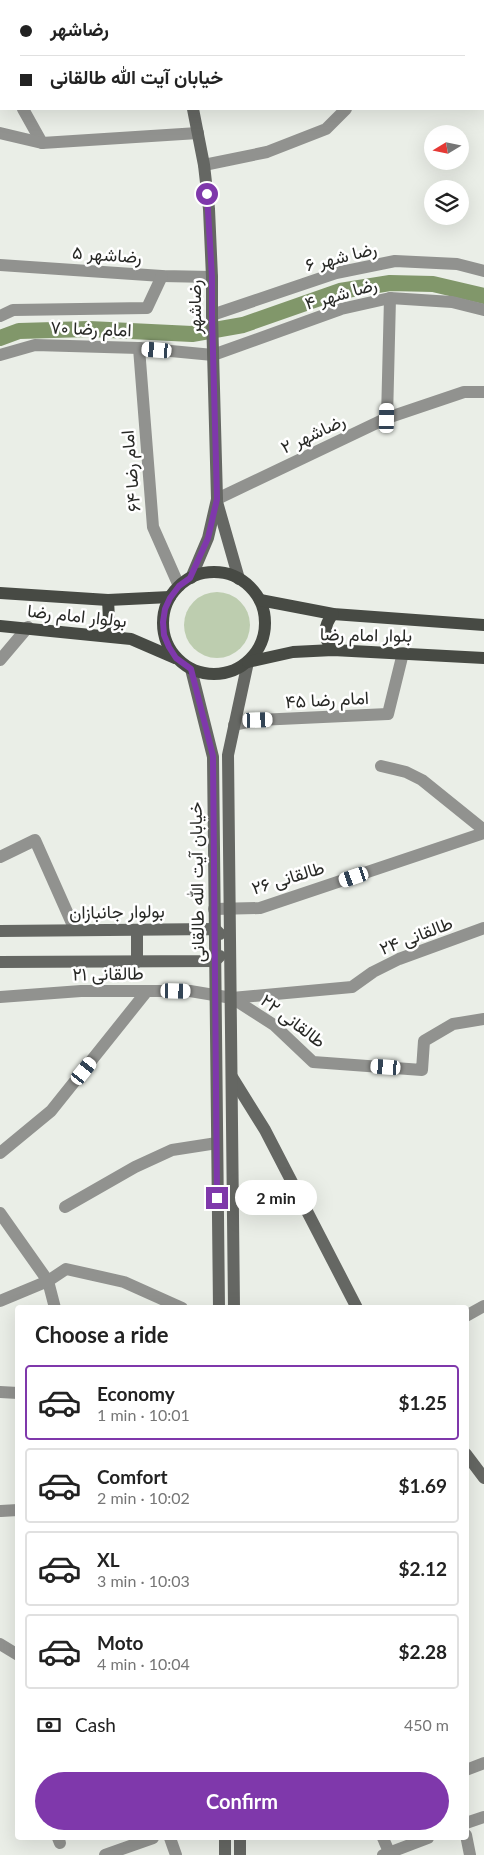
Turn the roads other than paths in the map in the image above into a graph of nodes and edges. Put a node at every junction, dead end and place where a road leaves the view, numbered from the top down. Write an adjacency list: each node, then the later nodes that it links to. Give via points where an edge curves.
1 (24, 110): 6 (street)
2 (193, 110): 5 (main road, رضاشهر)
3 (345, 110): 7 (street, via 326,129 267,152)
4 (0, 133): 6 (street)
5 (198, 133): 6 (street); 7 (main road, رضاشهر)
6 (42, 143)
7 (204, 165): 11 (main road, رضاشهر)
8 (0, 265): 10 (street, رضاشهر ۵)
9 (484, 271): 14 (street, رضا شهر ۶, via 457,264 395,261 336,273)
10 (162, 276): 11 (street, رضاشهر ۵); 15 (street, via 147,308 13,310)
11 (212, 277): 14 (main road, رضاشهر)
12 (390, 298): 13 (street, رضا شهر ۴, via 452,302); 18 (street, رضا شهر ۴, via 341,309); 20 (street)
13 (484, 310)
14 (212, 315): 18 (main road, رضاشهر)
15 (0, 316)
16 (139, 348): 17 (street, امام رضا ۷۰, via 35,346); 18 (street, امام رضا ۷۰); 24 (street, امام رضا ۶۴, via 153,527)
17 (0, 355)
18 (213, 355): 21 (main road, رضاشهر)
19 (484, 392): 20 (street, رضاشهر ۲, via 464,392)
20 (387, 418): 21 (street, رضاشهر ۲)
21 (216, 503): 22 (main road, via 208,538); 23 (main road)
22 (190, 578): 23 (main road, via 206,572 223,573); 24 (main road)
23 (239, 579): 28 (main road)
24 (179, 586): 26 (main road)
25 (0, 593): 27 (main road, بولوار امام رضا)
26 (170, 598): 27 (main road, بولوار امام رضا); 36 (main road, via 164,616 164,635)
27 (108, 600): 33 (main road, via 109,619)
28 (260, 600): 29 (main road, بلوار امام رضا); 39 (main road, via 264,633)
29 (333, 614): 30 (main road, بلوار امام رضا); 34 (main road, via 325,632)
30 (484, 625)
31 (0, 626): 32 (main road, بولوار امام رضا)
32 (28, 627): 33 (main road, بولوار امام رضا); 38 (street)
33 (104, 634): 36 (main road, بولوار امام رضا, via 131,639)
34 (333, 650): 35 (main road, بلوار امام رضا); 39 (main road, بلوار امام رضا, via 292,652)
35 (403, 653): 37 (main road, بلوار امام رضا); 41 (street, امام رضا ۴۵, via 388,714 258,720)
36 (176, 658): 40 (main road)
37 (484, 658)
38 (0, 660)
39 (248, 662): 40 (main road, via 232,671 214,675); 41 (main road, خیابان آیت الله طالقانی)
40 (191, 669): 45 (main road, خیابان آیت الله طالقانی, via 213,756)
41 (234, 725): 46 (main road, خیابان آیت الله طالقانی, via 228,755)
42 (381, 766): 43 (street, via 422,780)
43 (484, 831): 46 (street, طالقانی ۲۶, via 260,908)
44 (0, 857): 49 (street, via 35,840)
45 (214, 908): 46 (street, طالقانی ۲۶); 48 (main road, خیابان آیت الله طالقانی)
46 (229, 909): 52 (main road, خیابان آیت الله طالقانی)
47 (484, 928): 59 (street, طالقانی ۲۴, via 399,959 352,987)
48 (215, 929): 50 (main road, بولوار جانبازان); 52 (main road); 53 (main road, خیابان آیت الله طالقانی)
49 (75, 930): 50 (main road, بولوار جانبازان); 51 (main road, بولوار جانبازان)
50 (137, 930): 55 (main road)
51 (0, 931)
52 (230, 945): 53 (main road); 59 (main road, خیابان آیت الله طالقانی)
53 (214, 961): 55 (main road); 57 (main road, خیابان آیت الله طالقانی)
54 (0, 962): 55 (main road)
55 (137, 962)
56 (147, 991): 57 (street, طالقانی ۲۱); 58 (street, طالقانی ۲۱, via 81,991); 64 (street, via 51,1111)
57 (216, 995): 59 (street, طالقانی ۲۴); 61 (main road, خیابان آیت الله طالقانی)
58 (0, 997)
59 (232, 998): 60 (street, طالقانی ۲۲, via 274,1025 313,1062 422,1070 424,1041 453,1024); 62 (main road, خیابان آیت الله طالقانی)
60 (484, 1019)
61 (216, 1055): 62 (main road); 63 (main road, خیابان آیت الله طالقانی)
62 (231, 1076): 72 (main road, خیابان آیت الله طالقانی); 73 (main road, via 265,1130)
63 (217, 1142): 65 (street, via 172,1150); 71 (main road, خیابان آیت الله طالقانی)
64 (0, 1153)
65 (65, 1207)
66 (0, 1213): 67 (street)
67 (48, 1281): 68 (street); 69 (street); 70 (street, via 66,1269 124,1282)
68 (0, 1301)
69 (54, 1305)
70 (175, 1305)
71 (219, 1305)
72 (234, 1305)
73 (355, 1305)
74 (484, 1306): 75 (street)
75 (469, 1314)
76 (0, 1392): 77 (street)
77 (15, 1393)
78 (469, 1458): 79 (main road)
79 (484, 1478)
80 (15, 1510): 81 (street)
81 (1, 1511)
82 (0, 1644): 83 (street)
83 (15, 1653)
84 (484, 1763): 85 (street)
85 (469, 1769)
86 (484, 1817): 87 (street)
87 (469, 1822)
88 (147, 1840): 96 (street)
89 (171, 1840): 97 (street)
90 (224, 1840): 98 (main road)
91 (240, 1840): 99 (main road)
92 (383, 1840): 95 (street)
93 (423, 1840): 95 (street)
94 (467, 1840): 100 (street)
95 (386, 1854)
96 (105, 1855)
97 (176, 1855)
98 (225, 1855)
99 (240, 1855)
100 (470, 1855)

